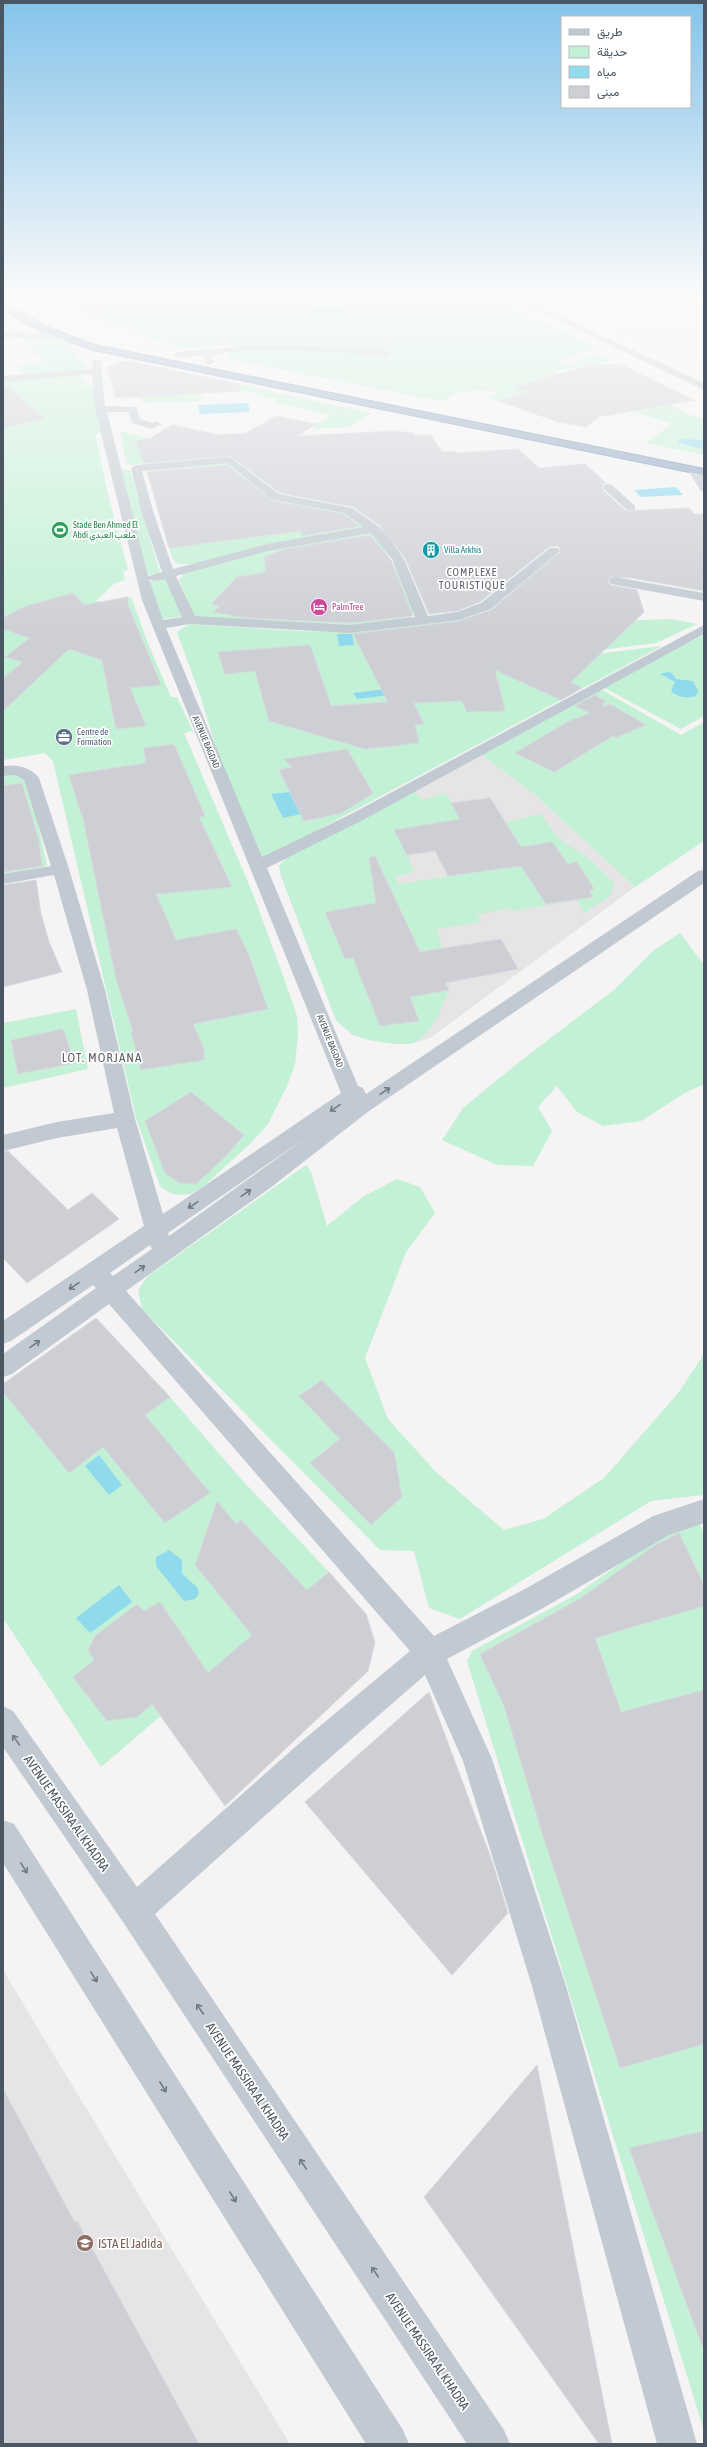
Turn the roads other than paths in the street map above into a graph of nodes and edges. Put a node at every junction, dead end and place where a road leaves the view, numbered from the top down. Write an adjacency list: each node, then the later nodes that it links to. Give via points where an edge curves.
1 (100, 410): 6 (street, AVENUE BAGDAD)
2 (132, 410): 5 (street, via 136,420 152,426)
3 (410, 410): 8 (highway)
4 (433, 410): 8 (highway)
5 (157, 424)
6 (114, 468): 7 (street); 15 (street, AVENUE BAGDAD)
7 (136, 468): 12 (street, via 230,460 275,497 348,510); 14 (street, via 148,514)
8 (701, 468): 10 (street)
9 (608, 487): 11 (street)
10 (704, 488)
11 (631, 508)
12 (374, 529): 14 (street, via 267,548); 19 (street, via 388,543)
13 (554, 551): 19 (street, via 486,606 471,613)
14 (169, 574): 15 (street); 18 (street)
15 (143, 579): 20 (street, AVENUE BAGDAD)
16 (615, 581): 17 (street)
17 (704, 597)
18 (190, 620): 19 (street, via 336,629); 20 (street)
19 (423, 620)
20 (158, 624): 24 (street, AVENUE BAGDAD)
21 (704, 629): 24 (street, via 359,816)
22 (3, 771): 25 (street, via 16,770 26,773 31,778)
23 (704, 859): 28 (street)
24 (258, 866): 28 (street, AVENUE BAGDAD)
25 (61, 869): 27 (street); 29 (street, via 96,990)
26 (704, 875): 28 (street, one-way to 26)
27 (3, 879)
28 (357, 1102): 31 (street, one-way to 31); 32 (street, one-way to 28)
29 (126, 1119): 30 (street, via 57,1130); 31 (street)
30 (3, 1143)
31 (156, 1230): 32 (street); 33 (street)
32 (163, 1252): 33 (street, one-way to 32)
33 (104, 1281): 34 (street, one-way to 34); 35 (street, one-way to 33); 37 (street)
34 (3, 1334)
35 (3, 1367)
36 (704, 1511): 37 (street, via 662,1525 514,1610)
37 (430, 1653): 40 (street, via 313,1752); 43 (street, via 477,1759 549,1986)
38 (3, 1721): 40 (street, AVENUE MASSIRA AL KHADRA, one-way to 38)
39 (3, 1835): 41 (street, one-way to 41)
40 (134, 1911): 42 (street, AVENUE MASSIRA AL KHADRA, one-way to 40)
41 (389, 2444)
42 (490, 2444)
43 (677, 2444)

